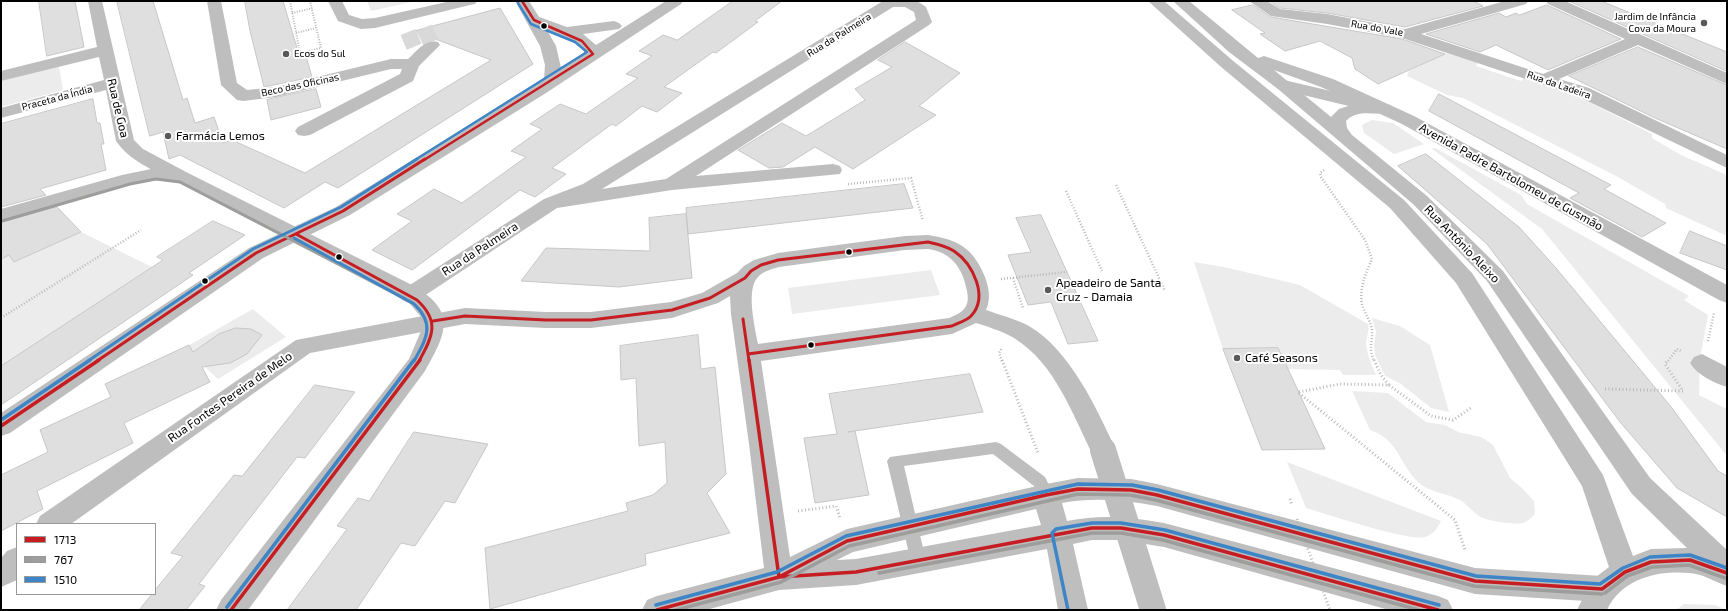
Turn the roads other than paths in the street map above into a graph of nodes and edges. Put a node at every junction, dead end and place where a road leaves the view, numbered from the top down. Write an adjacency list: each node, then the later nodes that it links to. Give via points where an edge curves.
1 (95, 1): 22 (street, Rua de Goa)
2 (214, 1): 33 (street, Beco das Oficinas, via 230,85 244,96 276,92 391,64 421,52 407,77)
3 (335, 1): 13 (street, via 343,18 361,24)
4 (470, 1): 13 (street)
5 (522, 1): 14 (street)
6 (653, 1): 15 (street)
7 (676, 1): 23 (street)
8 (1155, 1): 24 (street, Rua António Aleixo)
9 (1180, 1): 24 (street, Rua António Aleixo)
10 (1256, 1): 19 (street, Rua do Vale, via 1276,13 1328,19)
11 (1521, 1): 19 (street, Rua do Vale)
12 (1552, 1): 20 (street)
13 (409, 15): 16 (street); 17 (street)
14 (535, 21): 18 (street); 21 (street)
15 (614, 26): 18 (street); 23 (street)
16 (424, 28)
17 (408, 32)
18 (565, 32): 23 (street)
19 (1405, 34): 26 (street, Rua da Ladeira)
20 (1638, 39): 26 (street); 27 (street)
21 (548, 46): 23 (street, via 557,50); 29 (street, via 553,65)
22 (106, 50): 25 (street); 28 (street, Rua de Goa)
23 (587, 51): 29 (street)
24 (1231, 56): 30 (street, Rua António Aleixo); 31 (street, via 1271,65 1349,91); 58 (street, Rua António Aleixo, via 1397,204 1464,278 1594,483)
25 (1, 76)
26 (1545, 79): 35 (street, Rua da Ladeira, via 1583,92)
27 (1727, 79)
28 (113, 83): 32 (street, Praceta da Índia); 37 (street, Rua de Goa, via 125,141 129,148)
29 (546, 84): 41 (street, via 343,211)
30 (1284, 85): 31 (street, Avenida Padre Bartolomeu de Gusmão); 34 (street, Rua António Aleixo)
31 (1384, 109): 34 (street, via 1352,109 1341,113 1337,121 1338,128); 43 (street, Avenida Padre Bartolomeu de Gusmão)
32 (1, 113)
33 (304, 131)
34 (1346, 139): 57 (street, Rua António Aleixo, via 1420,200 1495,276 1641,486)
35 (1727, 162)
36 (833, 170): 38 (street, Rua da Palmeira)
37 (181, 177): 40 (street, via 156,174 128,179); 41 (street, Rua de Goa)
38 (671, 184): 39 (street, Rua da Palmeira); 39 (street, Rua da Palmeira, via 924,22 921,10 908,2 890,4 590,188)
39 (551, 203): 44 (street, Rua da Palmeira)
40 (1, 216)
41 (296, 234): 44 (street); 50 (street, via 256,253)
42 (745, 278): 45 (street, Rua Fontes Pereira de Melo, via 761,265 778,260 928,242 952,249 968,262 976,282 979,301); 46 (street, Rua Fontes Pereira de Melo, via 710,298 672,310 591,320 471,316); 47 (street, via 741,291)
43 (1723, 293)
44 (410, 295): 46 (street, via 429,311)
45 (973, 314): 47 (street, via 952,326); 66 (street, bridge, via 1013,328 1026,336 1046,354 1090,418 1103,450)
46 (433, 321): 52 (street, Rua Fontes Pereira de Melo, via 304,346); 63 (street, via 431,337 418,365)
47 (748, 354): 61 (street)
48 (1702, 363): 49 (street)
49 (1727, 378)
50 (1, 426)
51 (1046, 495): 53 (street); 53 (lane, via 1040,482 996,448 895,461); 54 (street); 62 (street, via 1078,489 1131,490 1475,581)
52 (51, 523)
53 (910, 527): 56 (lane); 61 (street, via 847,541)
54 (1057, 534): 56 (street); 65 (street); 67 (street, via 1092,528 1121,528 1164,535)
55 (16, 561): 60 (street)
56 (918, 561): 61 (street, via 856,572)
57 (1727, 568)
58 (1625, 572): 59 (street, via 1651,562 1690,560); 62 (street)
59 (1727, 573)
60 (1, 574)
61 (779, 576): 64 (street)
62 (1597, 599)
63 (231, 610)
64 (657, 610)
65 (1073, 610)
66 (1153, 610)
67 (1438, 610)

